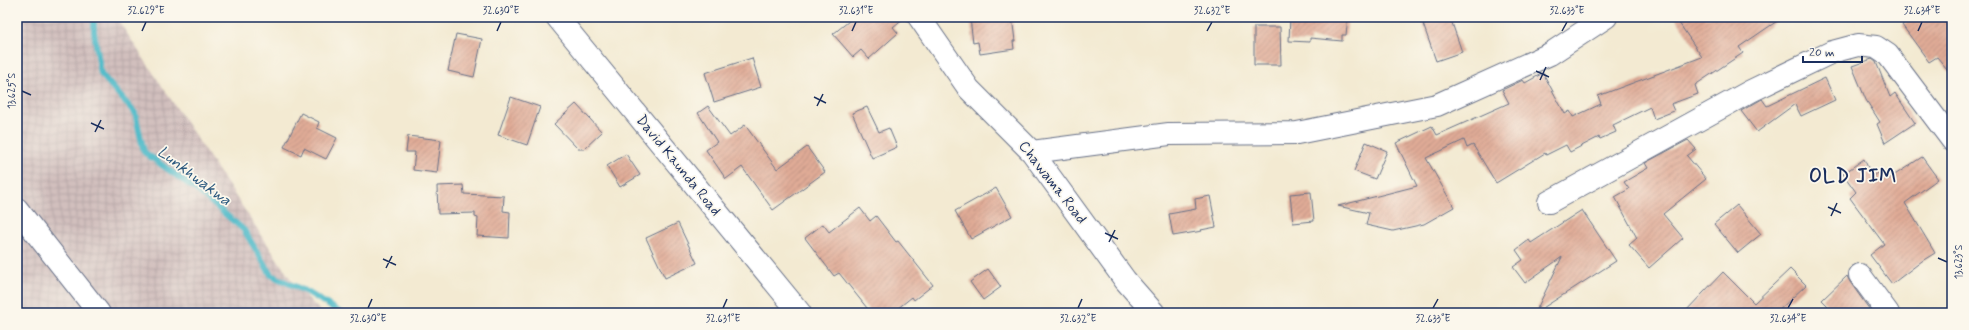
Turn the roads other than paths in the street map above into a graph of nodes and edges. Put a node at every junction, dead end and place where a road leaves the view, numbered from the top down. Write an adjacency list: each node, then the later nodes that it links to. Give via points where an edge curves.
1 (557, 17): 10 (street, David Kaunda Road)
2 (919, 17): 5 (street, Chawama Road, via 969,89)
3 (1606, 17): 5 (street, via 1550,54 1437,105 1297,133 1169,134)
4 (1951, 137): 6 (street, via 1888,55 1876,47 1858,45 1832,52 1751,91)
5 (1032, 152): 11 (street, Chawama Road, via 1125,280)
6 (1549, 202)
7 (17, 209): 9 (street)
8 (1860, 275): 12 (street)
9 (99, 313)
10 (800, 313)
11 (1154, 313)
12 (1888, 313)

